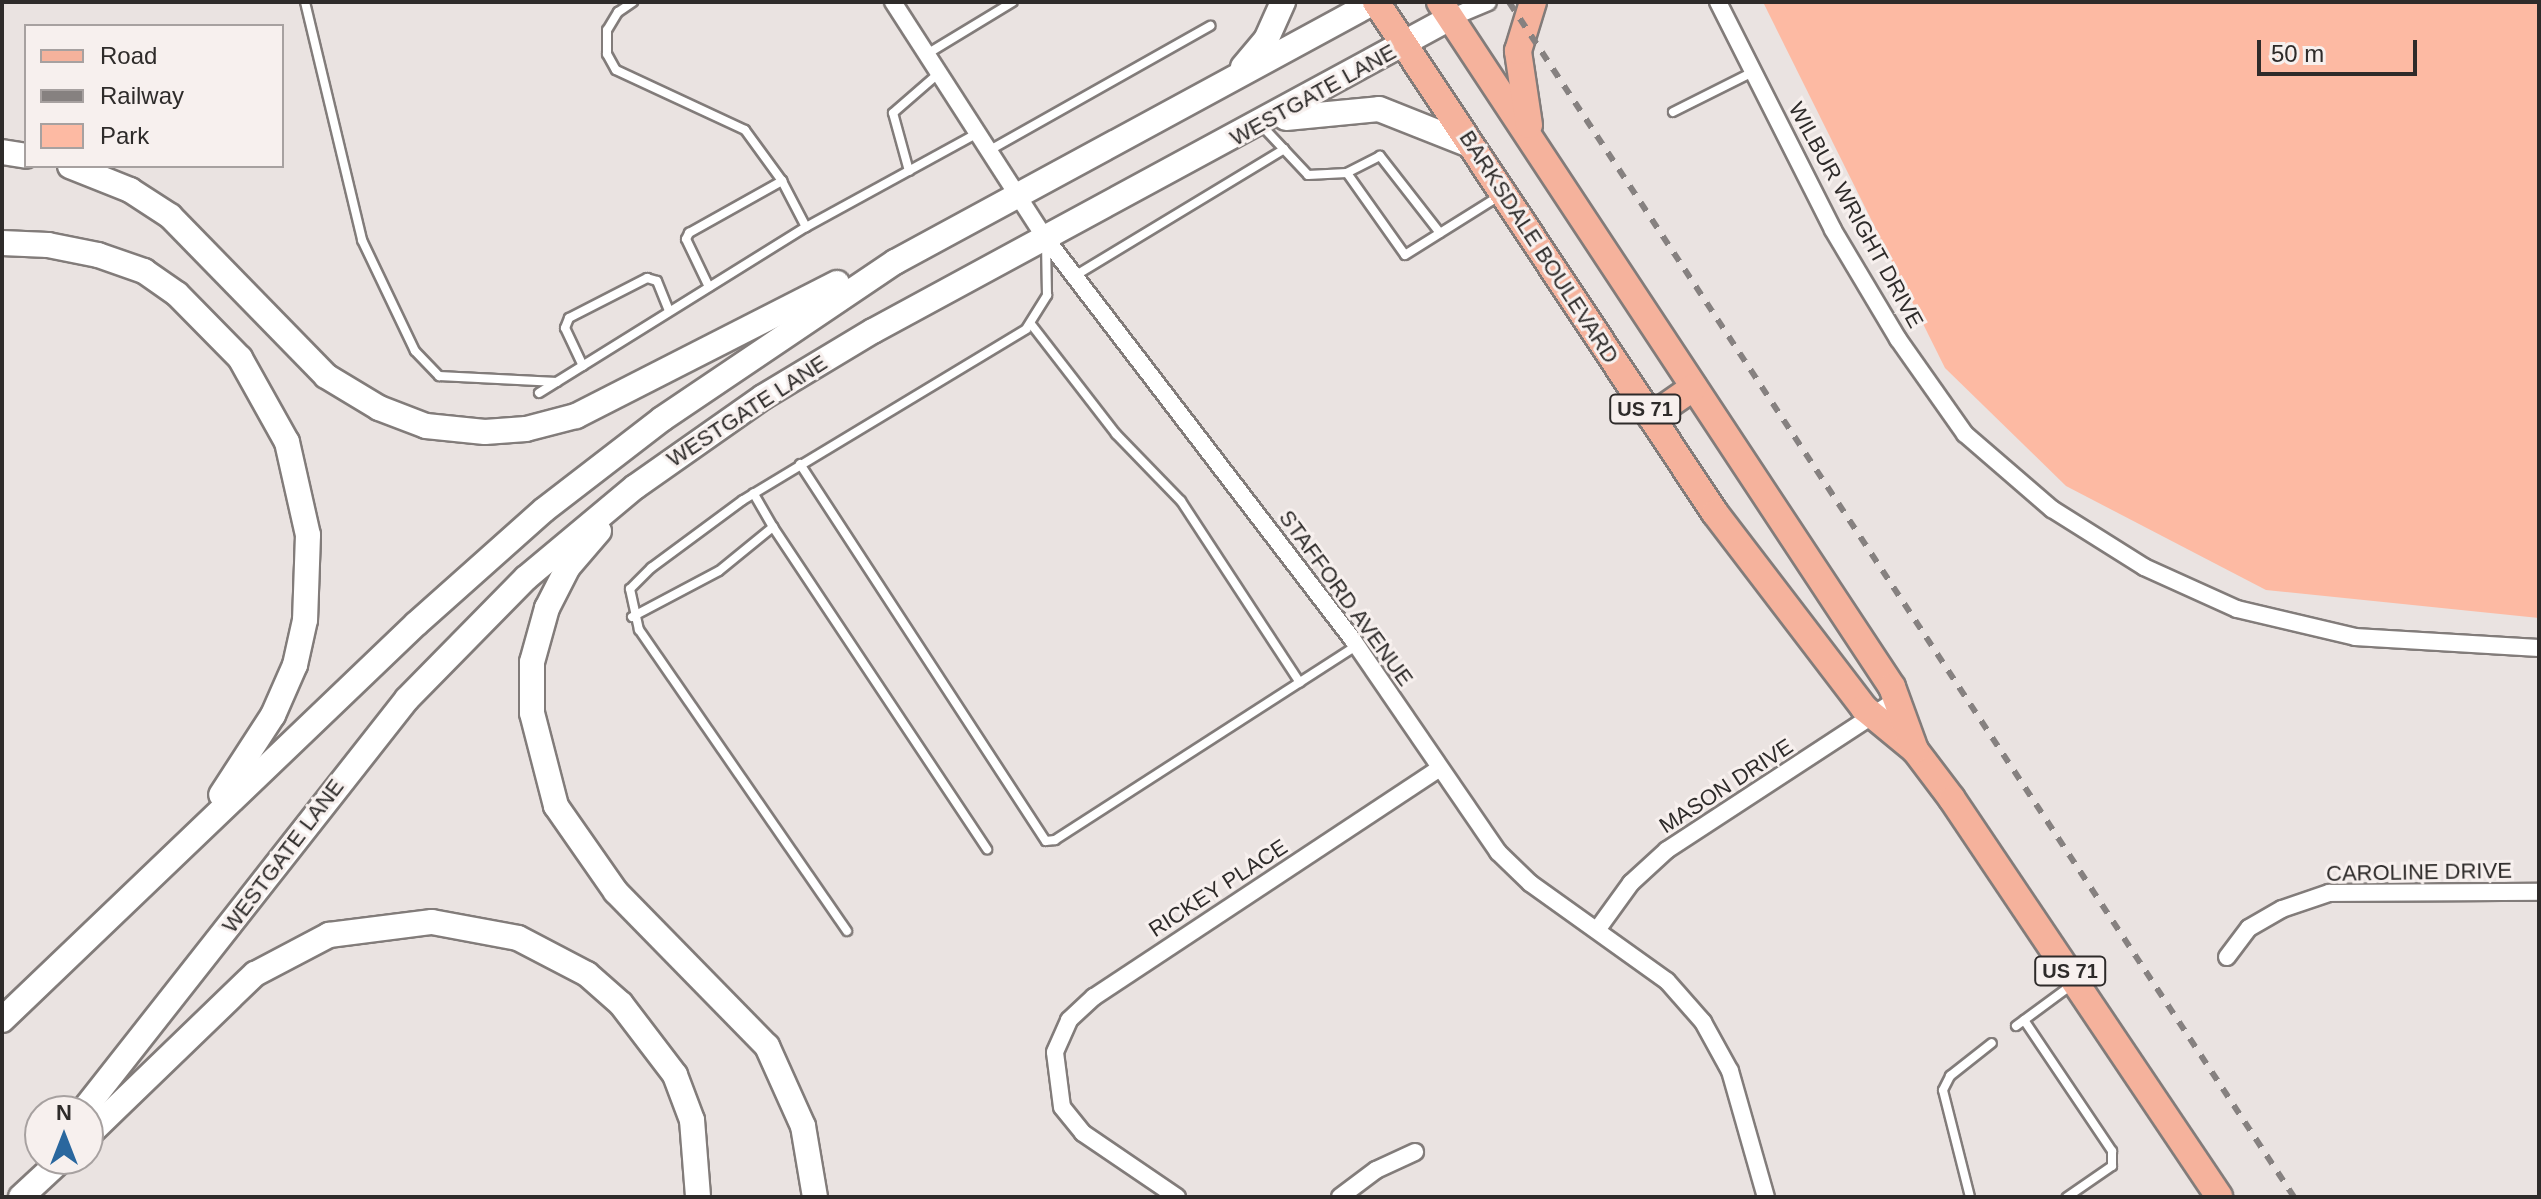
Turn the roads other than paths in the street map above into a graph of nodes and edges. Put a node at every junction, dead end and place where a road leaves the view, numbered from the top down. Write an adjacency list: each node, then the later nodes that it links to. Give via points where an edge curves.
1 (305, 2): 42 (lane, via 362,240 415,351 439,376)
2 (633, 2): 29 (lane, via 618,12 607,30 607,54 616,70 745,130)
3 (893, 2): 13 (street, STAFFORD AVENUE)
4 (1013, 2): 13 (lane)
5 (1283, 2): 16 (main road, via 1266,40)
6 (1375, 2): 12 (main road, BARKSDALE BOULEVARD / US 71); 16 (main road, WESTGATE LANE)
7 (1488, 2): 10 (street)
8 (1533, 2): 20 (main road, via 1517,63)
9 (1718, 2): 14 (street, WILBUR WRIGHT DRIVE)
10 (1445, 10): 12 (main road, WESTGATE LANE); 20 (main road, BARKSDALE BOULEVARD / US 71)
11 (1210, 26): 23 (lane)
12 (1404, 44): 18 (main road, WESTGATE LANE); 21 (main road, BARKSDALE BOULEVARD / US 71)
13 (927, 54): 15 (street, STAFFORD AVENUE)
14 (1753, 72): 17 (lane); 52 (street, WILBUR WRIGHT DRIVE, via 1872,299 1943,407 1965,434 2052,509 2144,567 2237,609 2355,637 2419,645)
15 (939, 73): 19 (street, STAFFORD AVENUE); 27 (lane, via 893,113)
16 (1225, 84): 31 (main road, WESTGATE LANE)
17 (1673, 112)
18 (1264, 122): 21 (main road, via 1347,108 1379,109); 22 (lane); 34 (main road, WESTGATE LANE)
19 (978, 133): 23 (street, STAFFORD AVENUE); 27 (lane)
20 (1533, 145): 43 (main road, BARKSDALE BOULEVARD / US 71)
21 (1472, 146): 30 (main road, BARKSDALE BOULEVARD / US 71)
22 (1284, 149): 28 (lane, via 1308,175); 37 (lane)
23 (990, 150): 31 (street, STAFFORD AVENUE)
24 (2, 152): 25 (main road)
25 (24, 156)
26 (75, 168): 36 (main road, via 130,190 170,216 326,376 379,408 441,427 526,429 576,416 815,293)
27 (909, 171): 32 (lane)
28 (1347, 173): 33 (lane, via 1380,156); 33 (lane, via 1405,255)
29 (782, 181): 32 (lane); 38 (lane, via 686,236)
30 (1503, 193): 33 (lane); 45 (main road, BARKSDALE BOULEVARD / US 71)
31 (1017, 195): 34 (street, STAFFORD AVENUE); 36 (main road, WESTGATE LANE)
32 (806, 227): 38 (lane)
33 (1440, 233)
34 (1046, 239): 37 (street, STAFFORD AVENUE); 40 (lane, via 1049,286); 47 (main road, WESTGATE LANE, via 763,397)
35 (2, 243): 59 (main road, via 98,255 144,271 177,294 240,358 267,398 301,490 310,576 295,665 239,772)
36 (895, 262): 59 (main road, WESTGATE LANE, via 713,382 544,510 416,624)
37 (1073, 277): 51 (street, STAFFORD AVENUE)
38 (709, 287): 39 (lane)
39 (669, 311): 41 (lane); 41 (lane, via 657,281 647,278 569,318 565,328)
40 (1031, 324): 46 (lane); 53 (lane, via 1116,434 1181,501)
41 (583, 366): 42 (lane)
42 (557, 382): 44 (lane)
43 (1694, 387): 45 (main road); 54 (main road, BARKSDALE BOULEVARD / US 71)
44 (539, 393)
45 (1651, 417): 55 (main road, BARKSDALE BOULEVARD / US 71, via 1750,562)
46 (800, 464): 48 (lane); 53 (lane, via 1046,841)
47 (635, 487): 69 (main road, WESTGATE LANE, via 449,651 355,761); 77 (main road, via 568,567 547,608 532,662 532,713 542,761 556,806 616,892 767,1046 803,1126)
48 (753, 493): 49 (lane); 50 (lane, via 634,581 629,596)
49 (773, 527): 50 (lane, via 719,571); 58 (lane)
50 (632, 617): 62 (lane)
51 (1356, 646): 53 (lane); 57 (street, STAFFORD AVENUE)
52 (2539, 648)
53 (1300, 683)
54 (1898, 699): 55 (street, MASON DRIVE); 56 (main road, BARKSDALE BOULEVARD / US 71)
55 (1872, 717): 56 (main road, BARKSDALE BOULEVARD / US 71); 61 (street, MASON DRIVE, via 1667,850 1631,883)
56 (1915, 750): 64 (main road, BARKSDALE BOULEVARD / US 71)
57 (1439, 769): 61 (street, STAFFORD AVENUE, via 1512,867); 78 (street, RICKEY PLACE, via 1080,1007 1060,1037 1055,1069 1062,1107 1083,1133)
58 (987, 849)
59 (164, 867): 65 (main road, WESTGATE LANE)
60 (2539, 892): 63 (street, CAROLINE DRIVE, via 2329,893 2282,909 2249,928)
61 (1597, 930): 80 (street, STAFFORD AVENUE, via 1667,981 1717,1043)
62 (847, 931)
63 (2227, 957)
64 (2077, 981): 66 (lane); 83 (main road, BARKSDALE BOULEVARD / US 71)
65 (2, 1020)
66 (2024, 1020): 67 (lane); 82 (lane, via 2112,1151 2112,1166)
67 (2016, 1026)
68 (1992, 1043): 81 (lane, via 1950,1076 1943,1090)
69 (96, 1095)
70 (104, 1119): 76 (main road, via 255,974 329,935 432,922 518,938 587,974 621,1004 675,1075 692,1120)
71 (1415, 1152): 79 (street, via 1376,1170)
72 (27, 1175): 74 (main road)
73 (45, 1175): 75 (main road)
74 (7, 1197)
75 (21, 1197)
76 (698, 1197)
77 (815, 1197)
78 (1177, 1197)
79 (1340, 1197)
80 (1766, 1197)
81 (1970, 1197)
82 (2067, 1197)
83 (2219, 1197)

